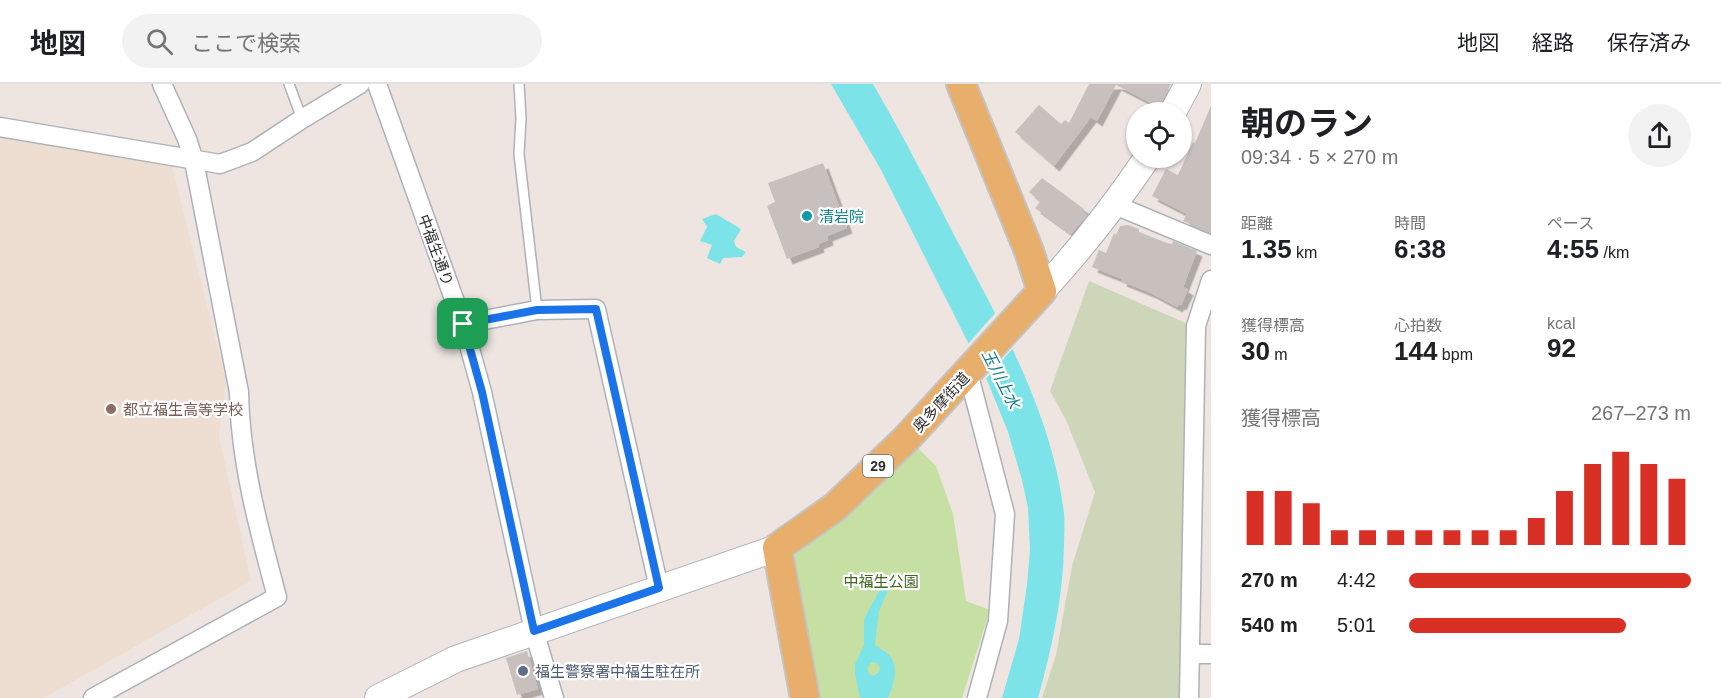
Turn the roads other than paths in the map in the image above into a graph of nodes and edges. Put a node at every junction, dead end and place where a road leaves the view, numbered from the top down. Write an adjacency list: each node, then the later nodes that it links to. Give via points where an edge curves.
1 (162, 84): 11 (street)
2 (289, 84): 9 (lane)
3 (360, 84): 9 (street)
4 (376, 84): 18 (street, 中福生通り)
5 (519, 84): 17 (lane, via 519,154)
6 (961, 84): 16 (main road)
7 (1188, 84): 8 (main road)
8 (1178, 102)
9 (302, 118): 11 (street, via 252,152 220,164)
10 (0, 127): 11 (street)
11 (194, 160): 26 (street, via 239,392 240,427 277,597)
12 (1140, 168): 13 (main road)
13 (1115, 205): 14 (street); 16 (main road)
14 (1211, 245)
15 (1211, 280): 23 (street, via 1196,326)
16 (1042, 291): 19 (main road, 奥多摩街道 / 29)
17 (537, 310): 18 (street); 21 (street, via 596,309)
18 (463, 324): 22 (street, 中福生通り, via 482,392)
19 (968, 372): 20 (main road, 奥多摩街道 / 29, via 835,507); 29 (street, via 1005,514 998,621)
20 (777, 548): 21 (main road); 28 (main road)
21 (659, 588): 22 (main road)
22 (534, 631): 25 (main road, via 456,658); 27 (street, 中福生通り)
23 (1190, 654): 24 (street); 30 (street)
24 (1211, 654)
25 (393, 695)
26 (93, 698)
27 (554, 698)
28 (805, 698)
29 (977, 698)
30 (1189, 698)

